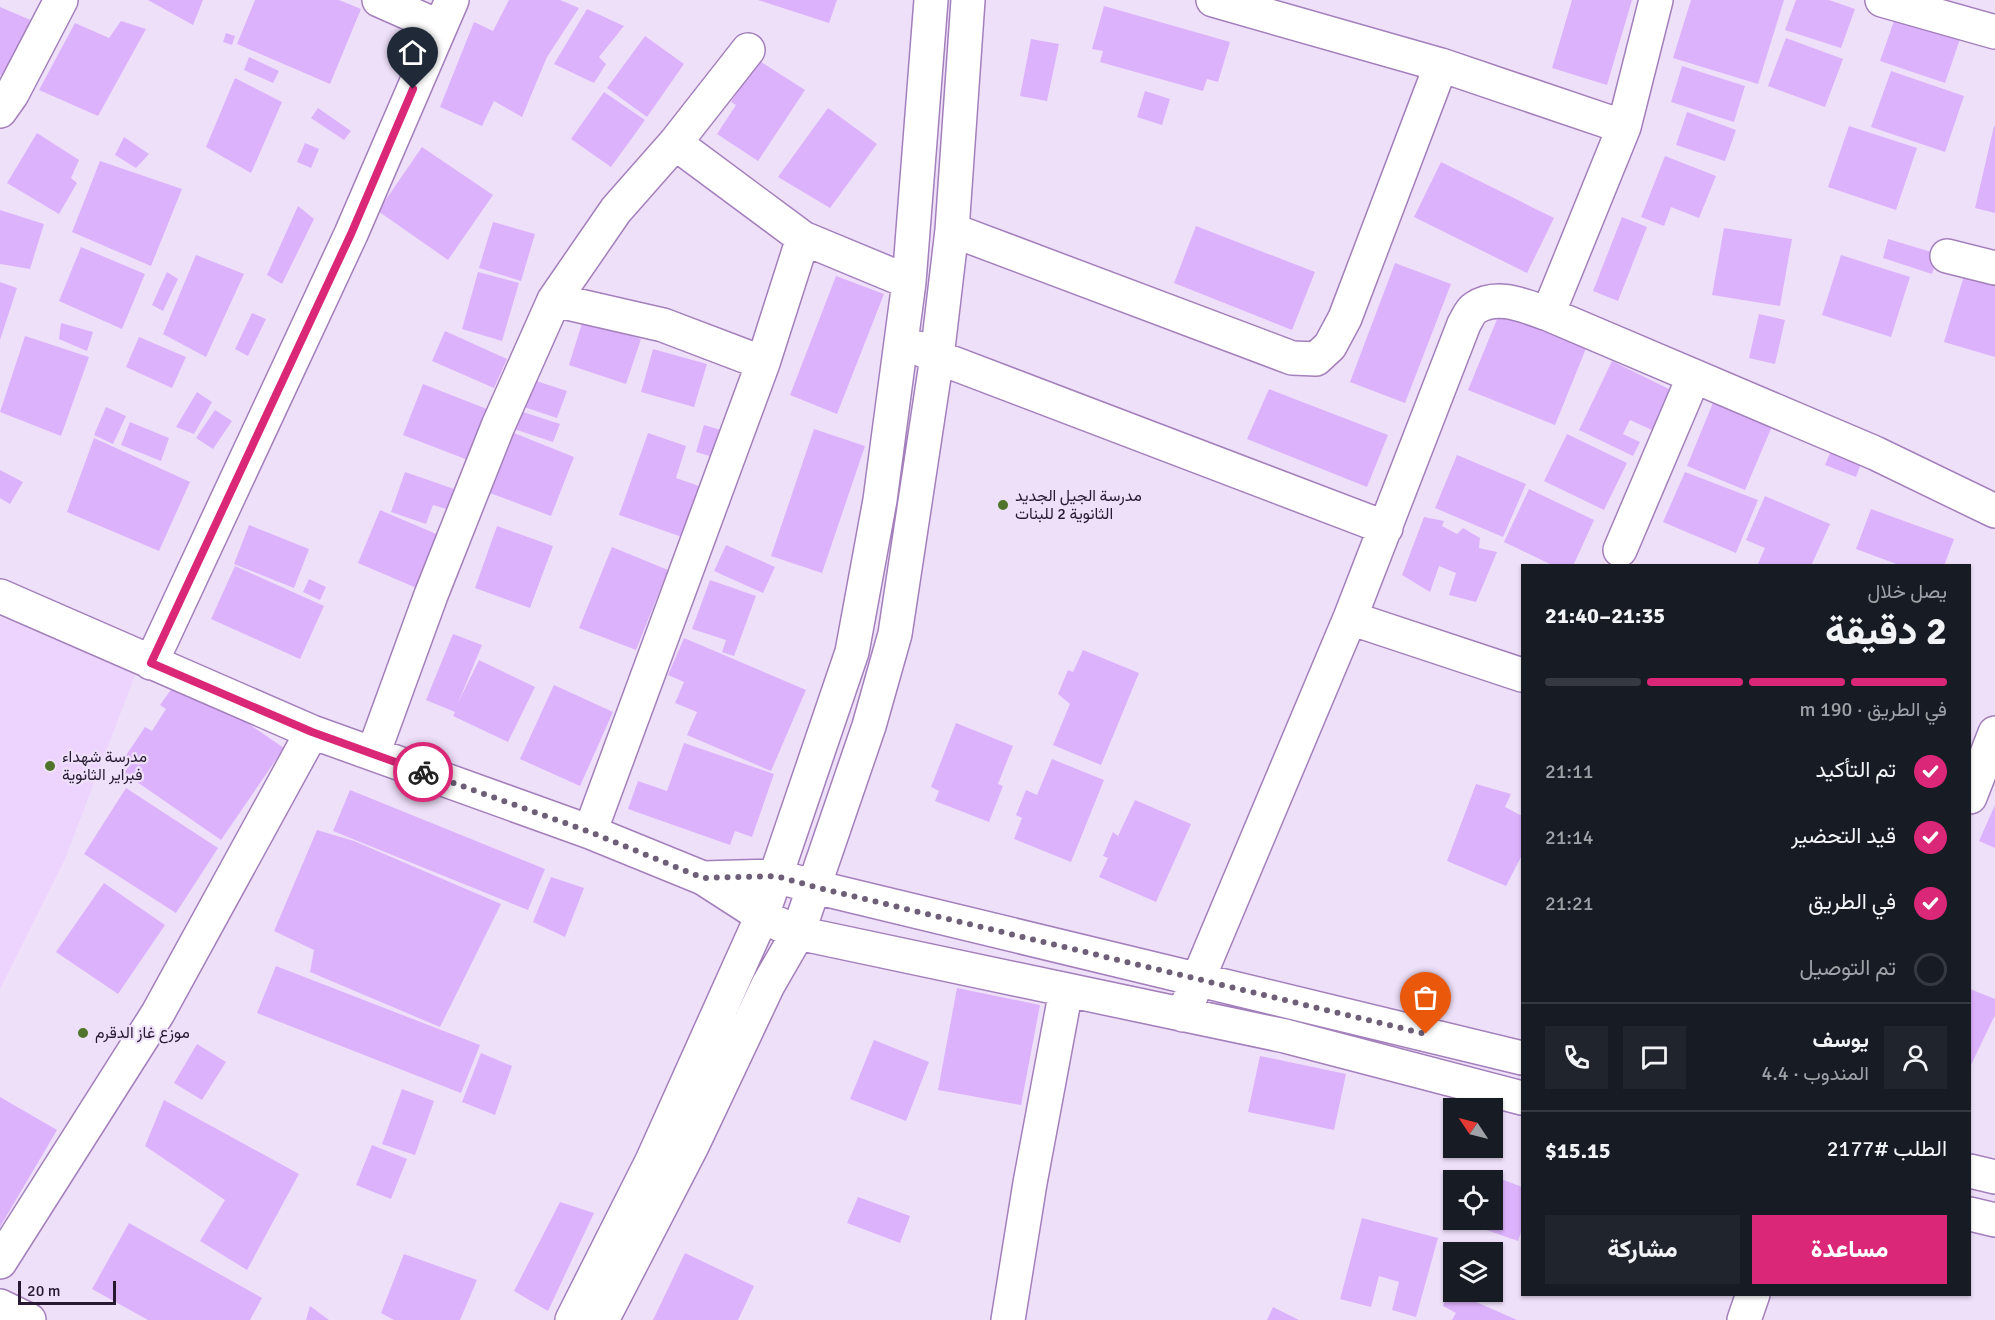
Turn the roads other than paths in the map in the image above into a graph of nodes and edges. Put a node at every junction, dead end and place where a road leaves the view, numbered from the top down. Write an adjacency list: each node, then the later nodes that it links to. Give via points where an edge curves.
1 (61, 0): 12 (street)
2 (379, 0): 8 (street)
3 (931, 0): 19 (street)
4 (968, 0): 15 (street)
5 (1213, 0): 11 (street)
6 (1656, 0): 13 (street)
7 (1882, 0): 9 (street)
8 (446, 14): 31 (street, via 351,234)
9 (1995, 32)
10 (748, 50): 14 (street)
11 (1441, 65): 13 (street); 15 (street, via 1345,318 1330,346 1316,359 1292,358)
12 (0, 111)
13 (1624, 127): 21 (street)
14 (675, 143): 16 (street); 20 (street, via 616,210)
15 (952, 230): 23 (street)
16 (803, 238): 19 (street); 24 (street)
17 (1947, 256): 18 (street)
18 (1995, 268)
19 (909, 282): 22 (street)
20 (554, 300): 24 (street, via 663,326); 35 (street, via 438,576)
21 (1548, 314): 25 (street); 27 (street, via 1518,303 1494,300 1473,309)
22 (901, 340): 23 (street); 38 (street, via 879,500 852,652)
23 (937, 357): 27 (street); 40 (street, via 895,634)
24 (763, 363): 37 (street)
25 (1694, 376): 26 (street, via 1875,453); 28 (street)
26 (1995, 511)
27 (1386, 528): 30 (street)
28 (1620, 550)
29 (0, 596): 31 (street)
30 (1350, 618): 32 (street); 43 (street)
31 (151, 663): 33 (street)
32 (1521, 675)
33 (312, 732): 35 (street); 52 (street, via 158,1013)
34 (1995, 733): 36 (street)
35 (373, 754): 37 (street)
36 (1971, 794)
37 (590, 832): 39 (street)
38 (776, 876): 39 (street); 40 (street); 41 (street)
39 (703, 878): 41 (street)
40 (815, 887): 42 (street); 43 (street)
41 (762, 916): 42 (street); 56 (street, via 651,1161)
42 (798, 933): 44 (street); 57 (street, via 768,985 692,1146)
43 (1198, 979): 45 (street); 46 (street)
44 (1065, 990): 45 (street); 58 (street)
45 (1183, 1015): 47 (street, via 1285,1036)
46 (1521, 1058)
47 (1521, 1098)
48 (1971, 1171): 49 (street)
49 (1995, 1177)
50 (1971, 1214): 51 (street)
51 (1995, 1220)
52 (0, 1262)
53 (1752, 1296): 59 (street)
54 (0, 1306): 55 (street)
55 (29, 1320)
56 (572, 1320)
57 (602, 1320)
58 (1008, 1320)
59 (1744, 1320)

